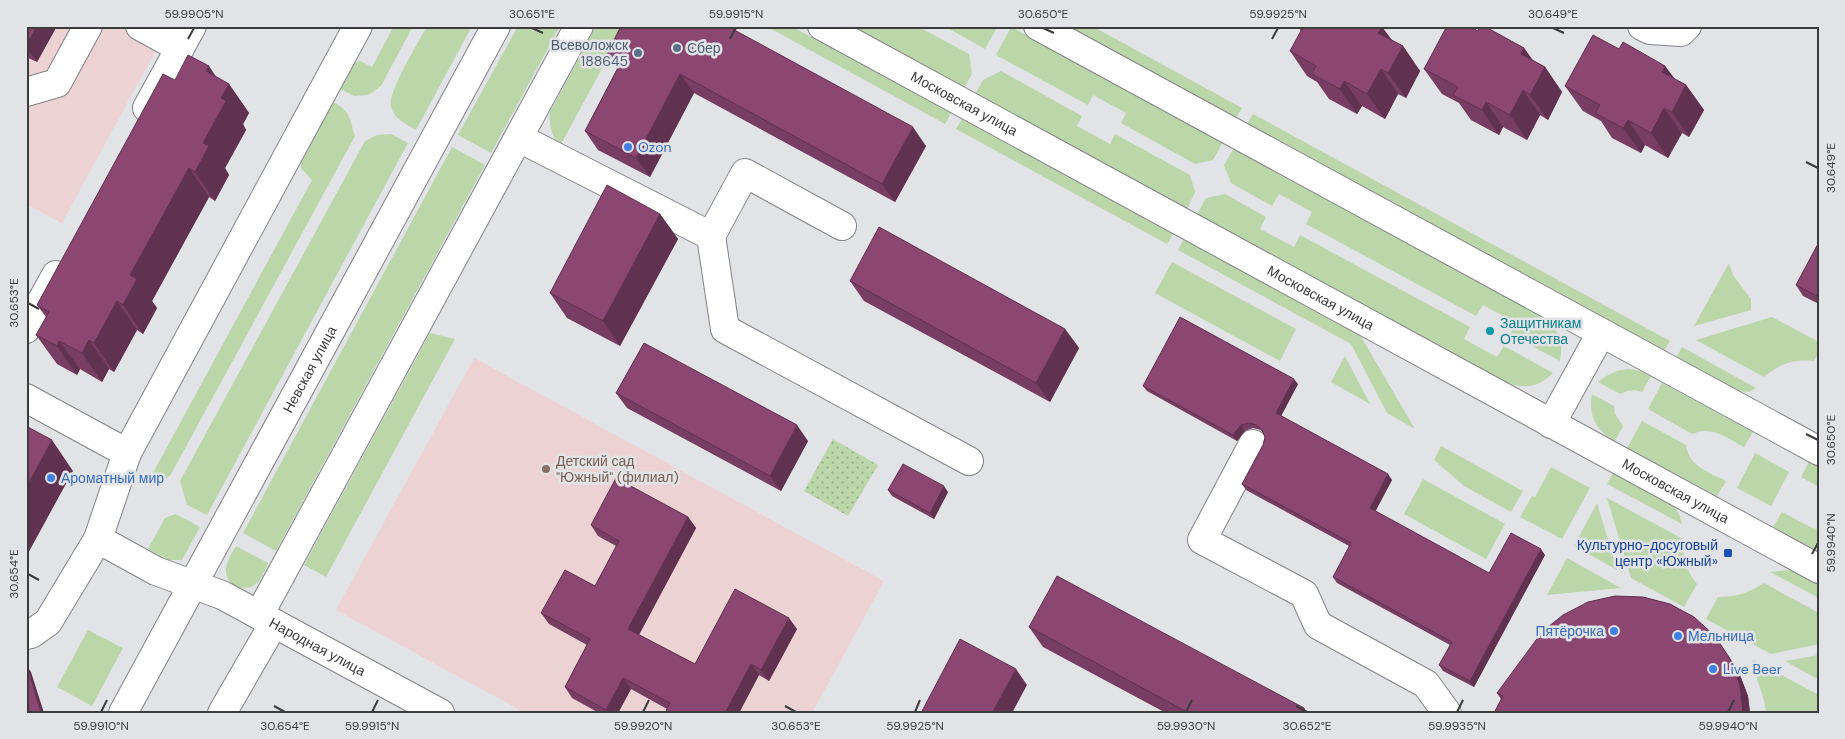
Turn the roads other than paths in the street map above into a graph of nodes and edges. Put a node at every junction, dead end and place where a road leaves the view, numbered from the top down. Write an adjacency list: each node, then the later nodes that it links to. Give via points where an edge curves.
1 (88, 26): 11 (street, via 57,83)
2 (140, 26): 10 (street)
3 (358, 26): 23 (street)
4 (496, 26): 27 (street, Невская улица)
5 (579, 26): 13 (street)
6 (822, 26): 20 (street, Московская улица)
7 (1038, 26): 18 (street)
8 (1642, 26): 9 (street, via 1650,30 1681,32)
9 (1687, 26)
10 (186, 37): 12 (street)
11 (26, 92)
12 (133, 133)
13 (518, 138): 15 (street); 28 (street)
14 (842, 226): 15 (street, via 745,173)
15 (711, 236): 24 (street, via 725,329)
16 (68, 253): 17 (street)
17 (26, 330)
18 (1601, 332): 20 (street); 22 (street)
19 (26, 398): 23 (street)
20 (1551, 424): 26 (street, Московская улица)
21 (1253, 444): 33 (street, via 1202,540 1304,594 1318,625 1426,684)
22 (1819, 451)
23 (127, 453): 25 (street)
24 (969, 461)
25 (98, 539): 27 (street, Народная улица, via 156,570); 29 (street, via 48,622)
26 (1819, 569)
27 (194, 583): 28 (street, Народная улица); 30 (street, Невская улица)
28 (267, 619): 31 (street); 32 (street, Народная улица)
29 (26, 635)
30 (123, 713)
31 (222, 713)
32 (440, 713)
33 (1447, 713)

